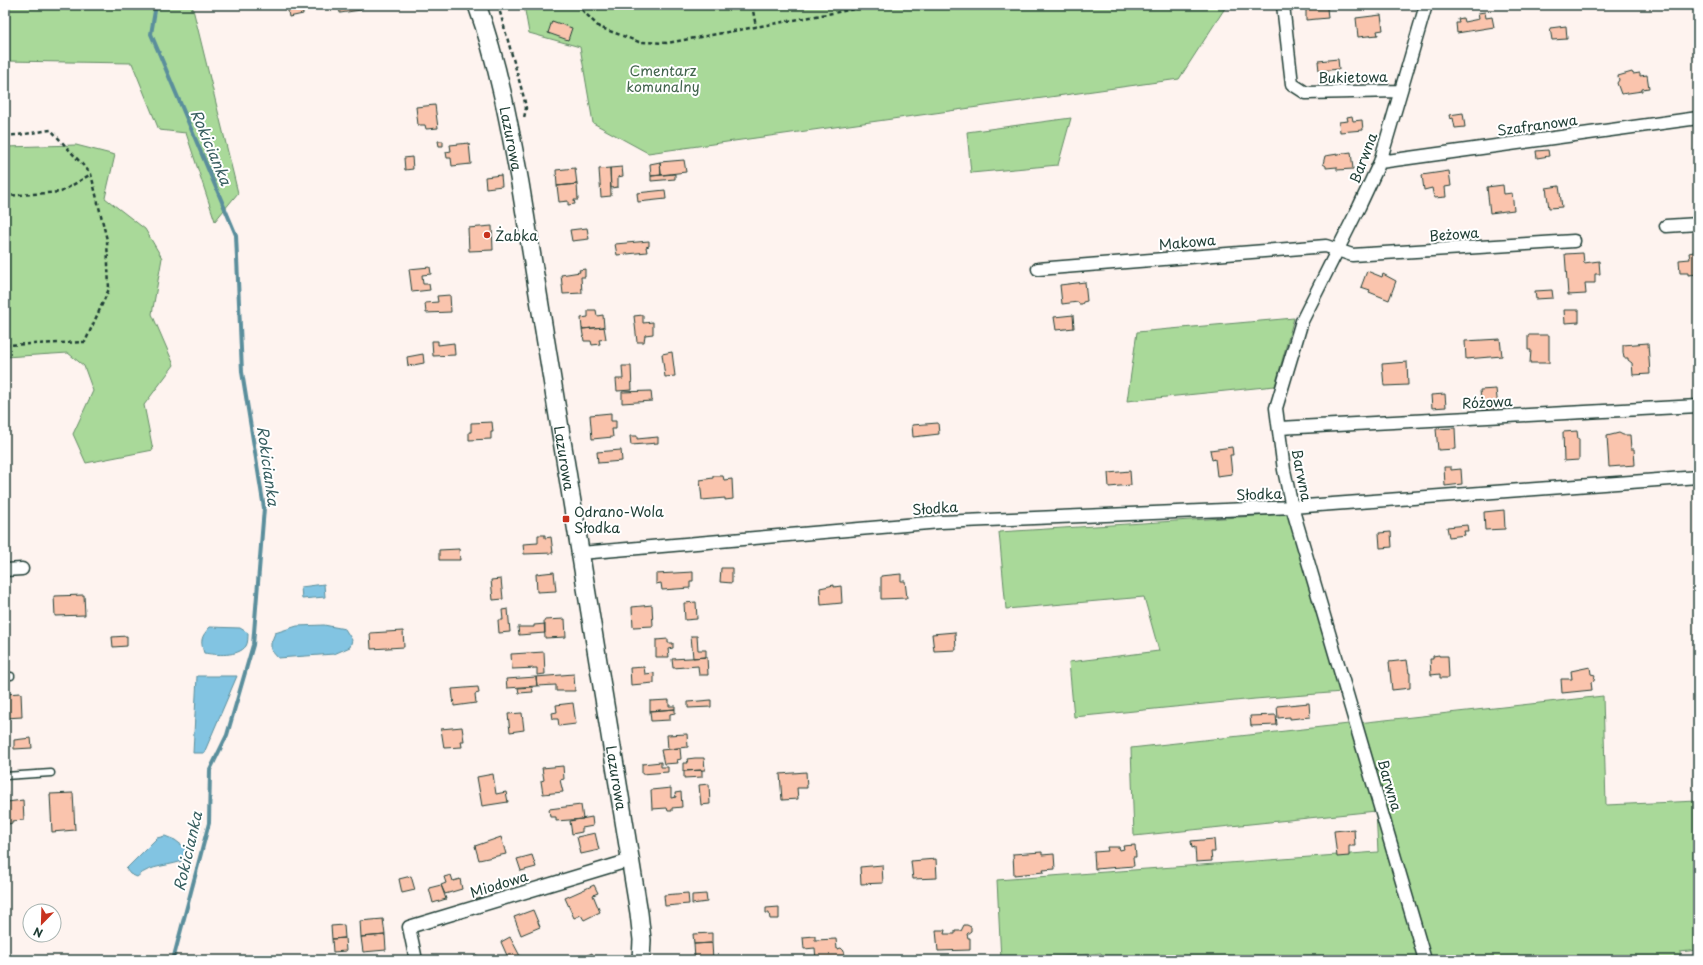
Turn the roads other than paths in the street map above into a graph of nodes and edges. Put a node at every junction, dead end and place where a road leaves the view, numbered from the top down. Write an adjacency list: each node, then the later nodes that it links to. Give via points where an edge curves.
1 (1283, 5): 4 (street, Bukietowa, via 1292,84 1306,93)
2 (1426, 5): 4 (street, Barwna)
3 (478, 6): 16 (street, Lazurowa, via 507,111)
4 (1400, 91): 6 (street, Barwna)
5 (1698, 118): 6 (street, Szafranowa)
6 (1380, 162): 10 (street, Barwna)
7 (1698, 224): 8 (street)
8 (1666, 226)
9 (1574, 241): 10 (street, Beżowa, via 1352,255)
10 (1338, 250): 11 (street, Makowa, via 1326,246); 13 (street, Barwna, via 1302,321 1276,408)
11 (1038, 269)
12 (1698, 406): 13 (street, Różowa)
13 (1279, 428): 15 (street, Barwna)
14 (1698, 477): 15 (street, Słodka)
15 (1292, 508): 16 (street, Słodka, via 940,522); 24 (street, Barwna)
16 (581, 553): 21 (street, Lazurowa)
17 (22, 569): 18 (street)
18 (5, 570)
19 (51, 773): 20 (lane)
20 (5, 776)
21 (631, 860): 22 (street, Miodowa, via 409,927); 23 (street, Lazurowa, via 642,940)
22 (416, 960)
23 (641, 960)
24 (1425, 960)

